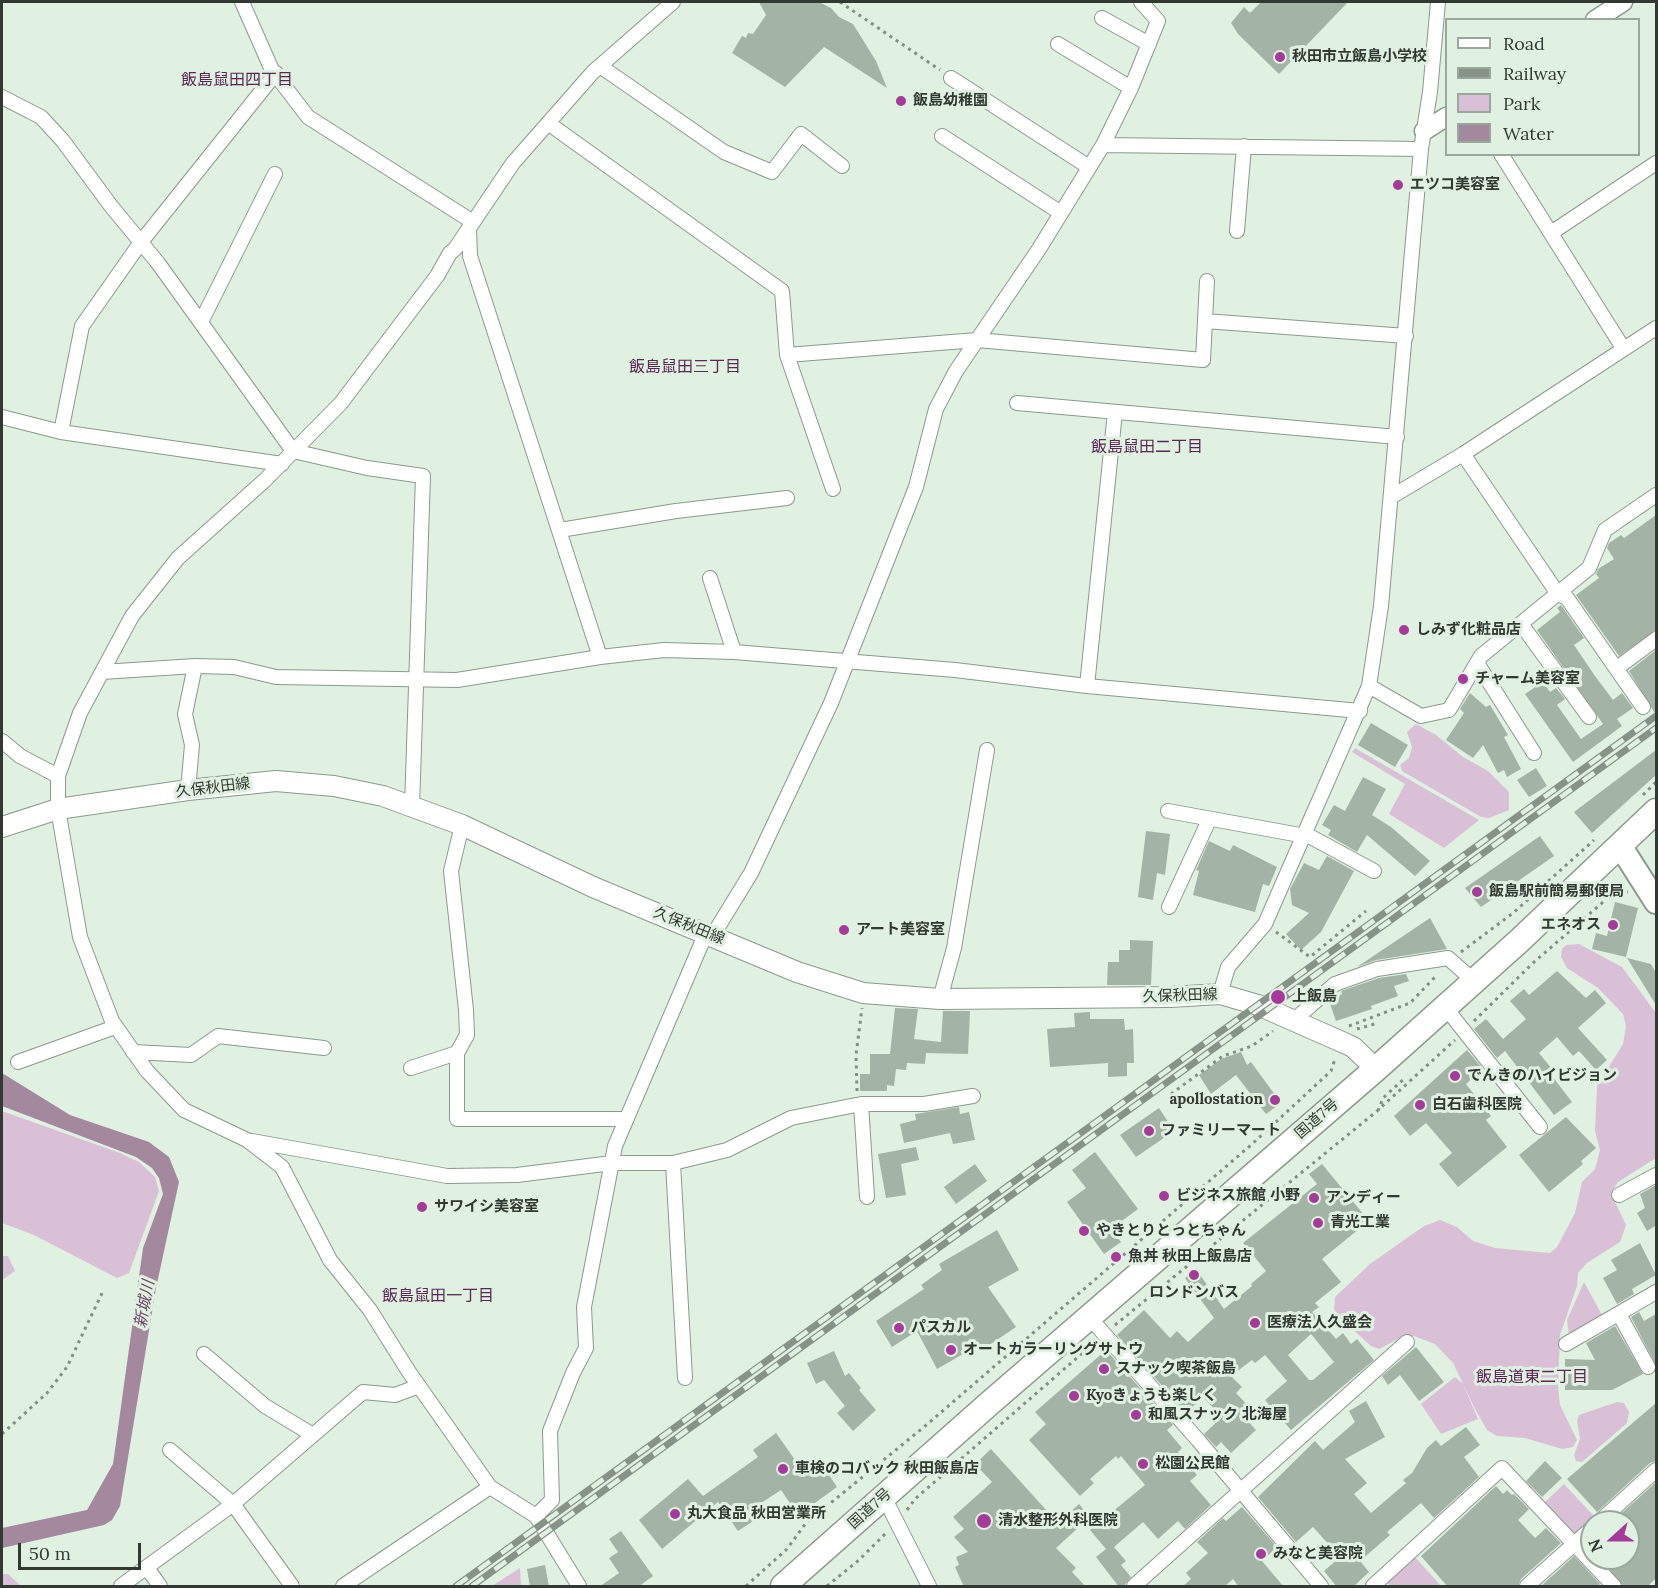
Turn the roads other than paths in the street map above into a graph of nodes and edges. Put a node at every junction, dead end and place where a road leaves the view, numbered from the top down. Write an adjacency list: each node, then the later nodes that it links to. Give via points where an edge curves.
1 (242, 2): 11 (street)
2 (673, 2): 10 (street)
3 (1141, 2): 9 (street, via 1158,21)
4 (1438, 2): 18 (street)
5 (1623, 2): 7 (street)
6 (1102, 18): 9 (street)
7 (1598, 18)
8 (1058, 44): 13 (street)
9 (1149, 44): 13 (street)
10 (600, 66): 16 (street); 23 (street, via 724,152 772,172 801,134)
11 (276, 73): 27 (street, via 308,117); 30 (street)
12 (951, 78): 24 (street)
13 (1131, 88): 19 (street)
14 (2, 97): 30 (street, via 42,117)
15 (1445, 118): 18 (street)
16 (548, 123): 27 (street, via 513,163); 38 (street, via 782,291)
17 (942, 136): 26 (street)
18 (1423, 140): 20 (street); 35 (street)
19 (1103, 144): 20 (street); 24 (street)
20 (1244, 146): 28 (street)
21 (1502, 156): 29 (street)
22 (1656, 163): 29 (street)
23 (842, 166)
24 (1089, 167): 26 (street)
25 (275, 174): 33 (street)
26 (1061, 213): 36 (street)
27 (471, 226): 44 (street, via 341,403); 51 (street, via 470,256)
28 (1237, 231)
29 (1551, 233): 37 (street)
30 (141, 242): 33 (street); 42 (street, via 82,326)
31 (1207, 281): 32 (street)
32 (1205, 321): 35 (street); 36 (street, via 1203,360)
33 (201, 322): 44 (street)
34 (1656, 328): 37 (street)
35 (1406, 336): 43 (street)
36 (977, 340): 38 (street); 58 (street, via 936,409 916,488)
37 (1623, 348): 45 (street)
38 (787, 355): 47 (street)
39 (1017, 403): 40 (street)
40 (1115, 412): 43 (street); 64 (street)
41 (2, 417): 42 (street)
42 (61, 432): 46 (street)
43 (1397, 436): 49 (street)
44 (293, 451): 46 (street); 63 (street, via 423,476)
45 (1463, 453): 49 (street); 53 (street)
46 (282, 464): 62 (street, via 178,558 132,616)
47 (833, 489)
48 (1656, 495): 53 (street, via 1605,530 1589,568)
49 (1391, 497): 65 (street)
50 (787, 498): 51 (street)
51 (560, 530): 57 (street)
52 (710, 578): 56 (street)
53 (1558, 594): 54 (street); 61 (street, via 1567,598)
54 (1521, 624): 59 (street); 68 (street)
55 (1656, 639): 61 (street)
56 (734, 652): 57 (street, via 664,650); 58 (street)
57 (600, 657): 63 (street, via 457,680)
58 (849, 660): 64 (street); 86 (street, via 751,873)
59 (1477, 663): 65 (street, via 1449,710 1420,716); 71 (street)
60 (195, 666): 62 (street); 63 (street, via 234,667 276,677); 73 (street, via 184,714 192,745)
61 (1617, 668): 66 (street)
62 (102, 672): 72 (street, via 80,713)
63 (417, 680): 75 (street)
64 (1088, 686): 67 (street)
65 (1369, 686): 67 (street)
66 (1643, 707)
67 (1360, 711): 81 (street)
68 (1589, 717)
69 (2, 741): 72 (street, via 20,756)
70 (987, 750): 89 (street, via 954,948)
71 (1534, 753)
72 (58, 776): 76 (street)
73 (188, 790): 75 (main road, 久保秋田線, via 276,781 334,786 383,796); 76 (main road, 久保秋田線)
74 (1646, 806): 82 (highway, 国道7号)
75 (412, 807): 79 (main road, 久保秋田線)
76 (58, 809): 80 (main road, 久保秋田線); 92 (street, via 80,937)
77 (1168, 811): 78 (street)
78 (1209, 820): 81 (street); 85 (street)
79 (462, 825): 86 (main road, 久保秋田線, via 593,887); 95 (street, via 452,871 467,1035)
80 (2, 827)
81 (1301, 836): 83 (street, via 1311,837); 88 (street, via 1265,924 1228,967)
82 (1611, 840): 84 (main road); 87 (highway, 国道7号)
83 (1374, 871)
84 (1646, 898)
85 (1169, 907)
86 (710, 934): 89 (main road, 久保秋田線, via 797,972 864,993); 101 (street)
87 (1474, 981): 90 (highway, 国道7号); 91 (street, via 1451,960 1377,969 1335,984)
88 (1220, 994): 89 (main road, 久保秋田線); 91 (main road, 久保秋田線)
89 (940, 999)
90 (1445, 1007): 98 (highway, 国道7号); 102 (street)
91 (1291, 1020): 98 (main road, 久保秋田線, via 1346,1037)
92 (115, 1027): 94 (street); 96 (street)
93 (324, 1048): 94 (street, via 218,1036 191,1055)
94 (133, 1052): 103 (street, via 184,1110)
95 (457, 1053): 97 (street); 101 (street, via 457,1119)
96 (18, 1062)
97 (411, 1068)
98 (1376, 1069): 111 (highway, 国道7号)
99 (973, 1096): 100 (street, via 924,1104)
100 (861, 1104): 105 (street, via 791,1118 727,1150); 108 (street)
101 (625, 1119): 104 (street)
102 (1540, 1127)
103 (247, 1140): 104 (street, via 447,1176 517,1175); 117 (street, via 282,1167 330,1260 370,1310)
104 (612, 1163): 105 (street); 126 (street, via 584,1307 586,1348 550,1431 552,1500)
105 (673, 1163): 116 (street)
106 (1656, 1175): 107 (street)
107 (1619, 1195)
108 (867, 1197)
109 (1656, 1292): 110 (street)
110 (1619, 1314): 113 (street); 115 (street)
111 (1096, 1327): 122 (street, via 1198,1440); 123 (highway, 国道7号)
112 (1407, 1342): 122 (street)
113 (1566, 1344)
114 (204, 1354): 118 (street, via 265,1406)
115 (1648, 1367)
116 (686, 1378)
117 (419, 1386): 118 (street, via 395,1395 363,1392); 121 (street)
118 (313, 1435): 124 (street)
119 (170, 1450): 124 (street)
120 (1656, 1470): 125 (street)
121 (490, 1487): 126 (street); 133 (street)
122 (1239, 1492): 137 (street); 138 (street)
123 (884, 1497): 135 (highway, 国道7号); 136 (street)
124 (233, 1504): 129 (street); 132 (street)
125 (1612, 1510)
126 (536, 1516): 134 (street)
127 (1580, 1539): 128 (street)
128 (1574, 1544): 139 (street, via 1502,1468); 140 (street); 141 (street)
129 (147, 1568): 130 (street); 131 (street)
130 (121, 1587)
131 (160, 1587)
132 (292, 1587)
133 (343, 1587)
134 (579, 1587)
135 (783, 1587)
136 (929, 1587)
137 (1134, 1587)
138 (1321, 1587)
139 (1373, 1587)
140 (1527, 1587)
141 (1614, 1587)

